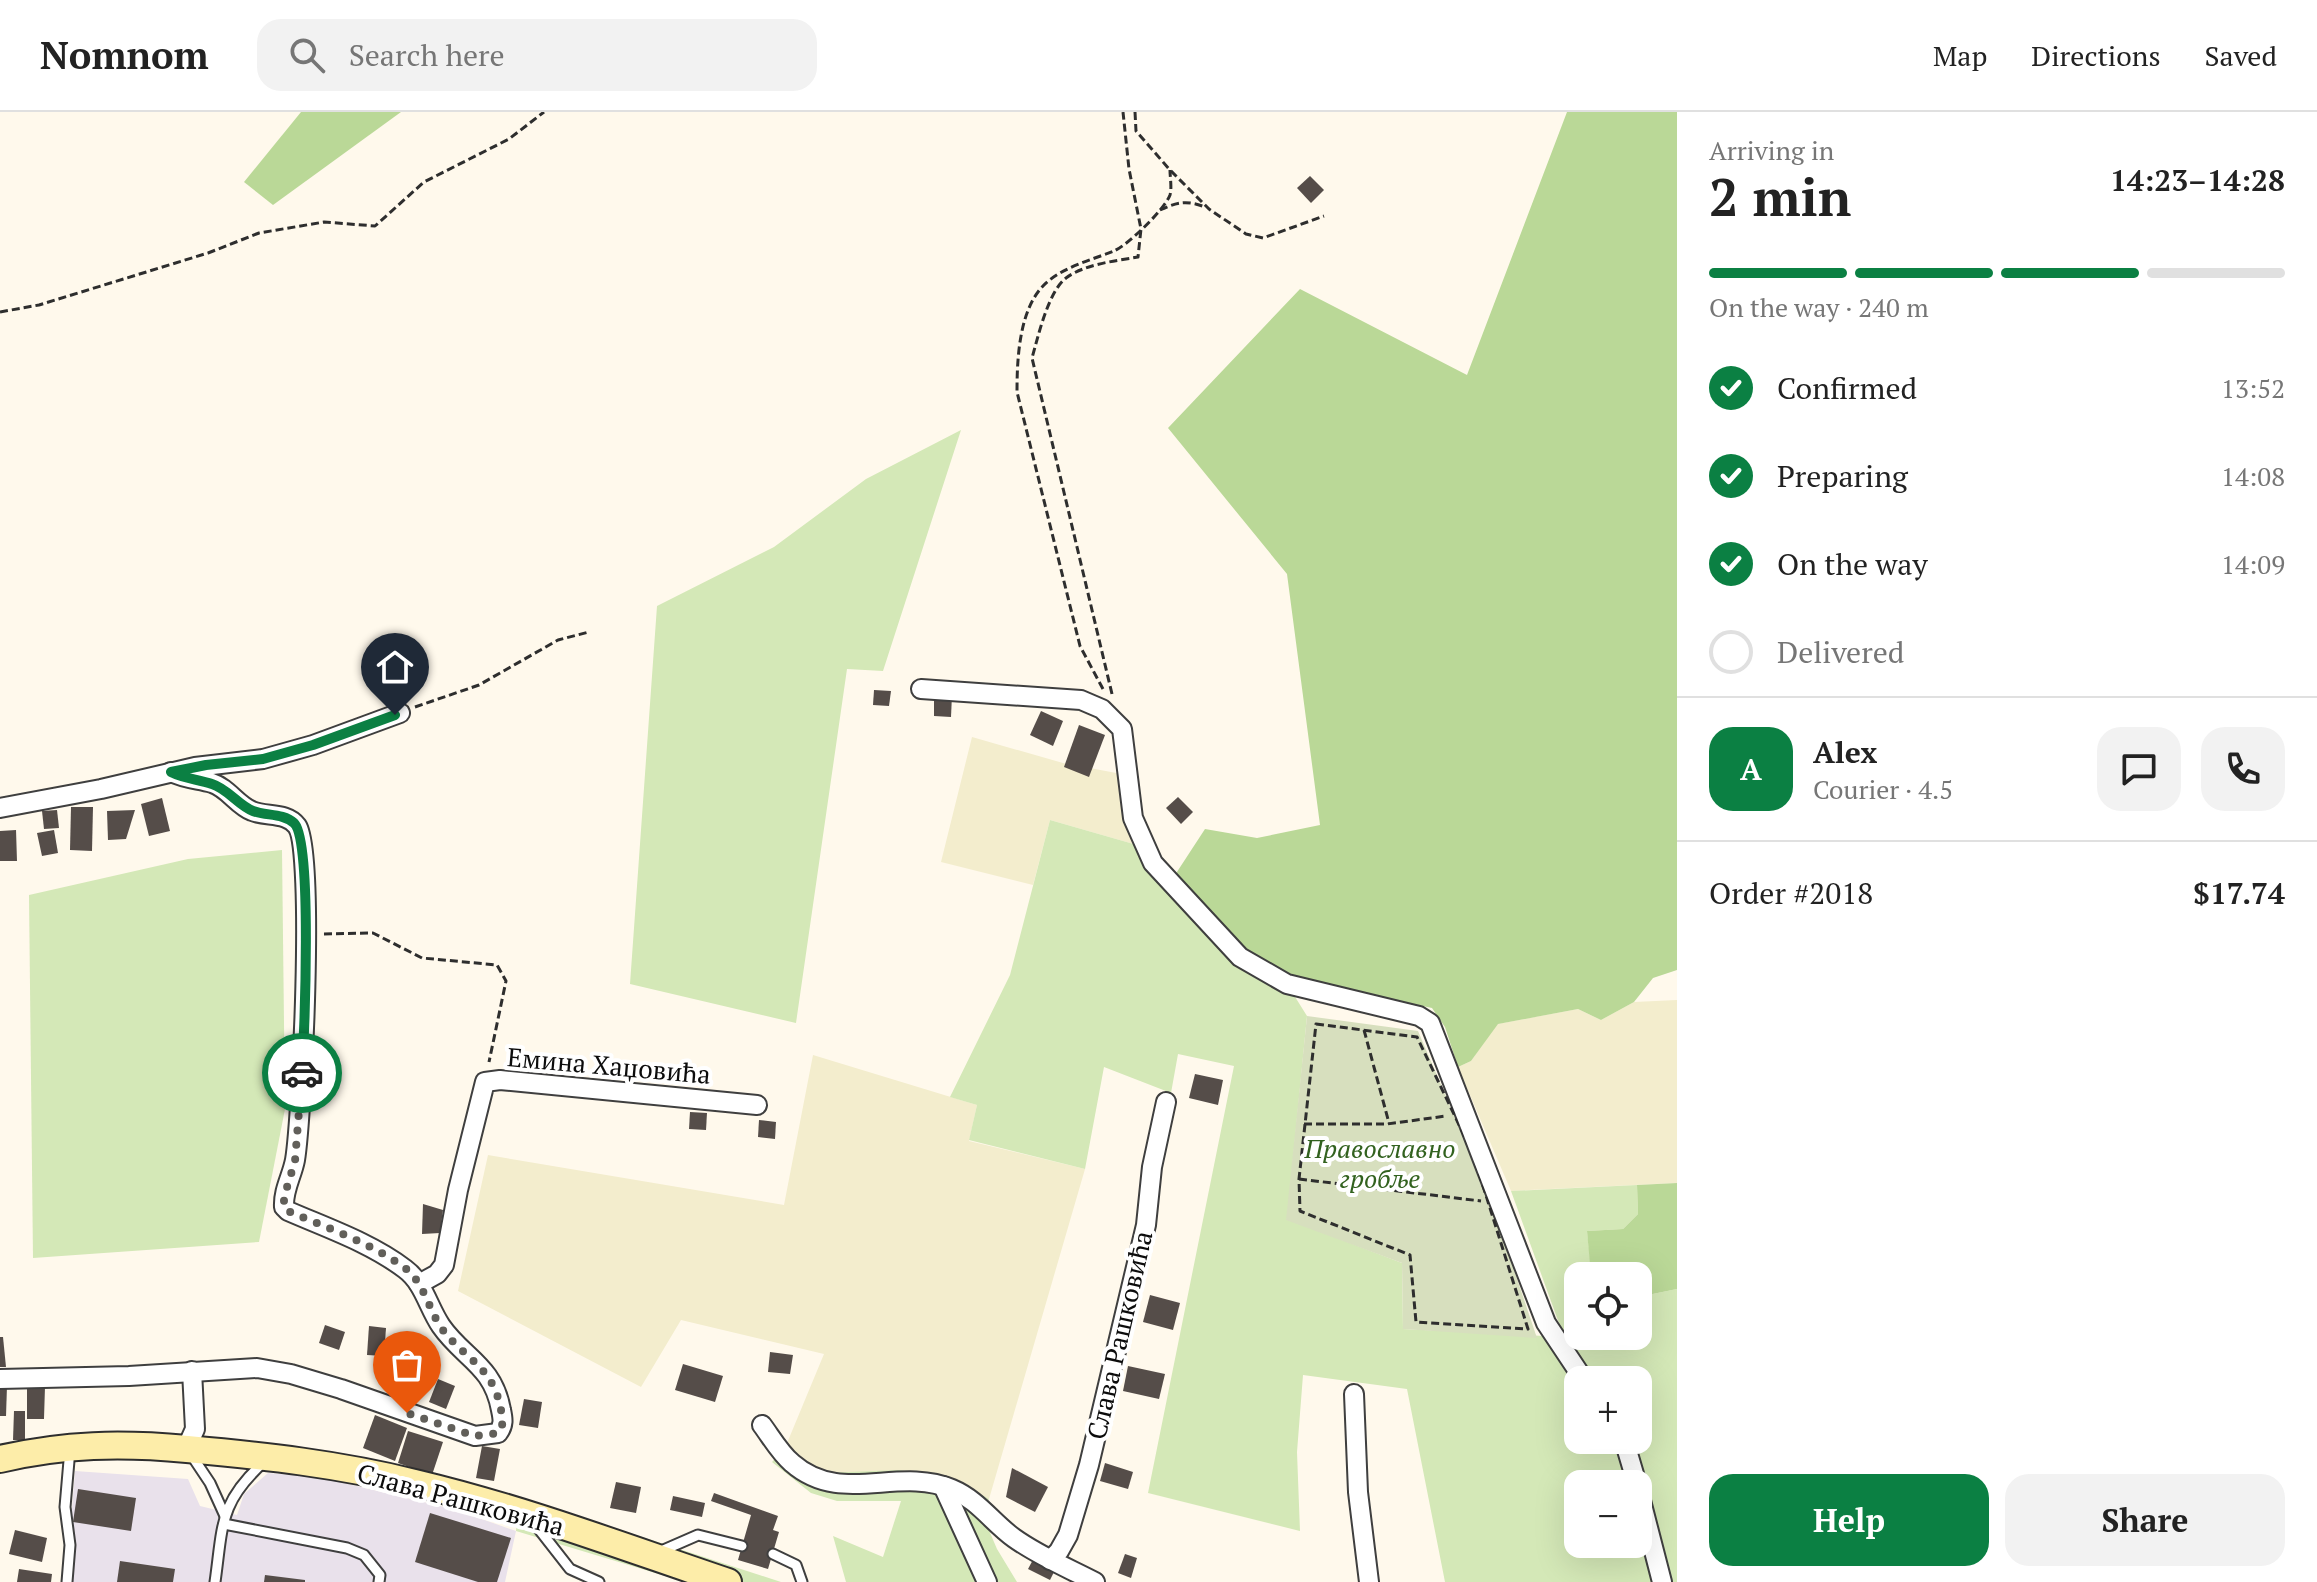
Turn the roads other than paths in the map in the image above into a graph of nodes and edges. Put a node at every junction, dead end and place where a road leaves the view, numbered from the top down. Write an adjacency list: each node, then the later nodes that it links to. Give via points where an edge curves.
1 (921, 689): 8 (street, via 1081,700 1102,709 1122,729 1133,818 1153,863 1240,957 1287,984 1430,1023 1546,1323)
2 (400, 713): 3 (street, via 263,759)
3 (171, 772): 4 (street); 7 (street, via 212,783 250,810 287,818 299,829 305,859 302,1068 295,1161 284,1207 407,1270)
4 (0, 808)
5 (1166, 1102): 24 (street, Слава Рашковића, via 1146,1225 1089,1465 1068,1535)
6 (757, 1105): 7 (street, Емина Хаџовића, via 485,1082 444,1265)
7 (423, 1291): 9 (street, via 442,1329 491,1381 502,1416 498,1433 475,1436 273,1370)
8 (1575, 1366)
9 (192, 1371): 10 (street); 14 (street, via 195,1429)
10 (0, 1379)
11 (1354, 1394): 33 (street)
12 (762, 1425): 17 (street, via 789,1461 825,1483 905,1480)
13 (70, 1446): 14 (main road, Слава Рашковића); 16 (main road, Слава Рашковића); 25 (lane)
14 (186, 1449): 15 (main road, Слава Рашковића); 19 (lane)
15 (270, 1456): 18 (main road, Слава Рашковића, via 414,1482); 19 (lane, via 235,1492)
16 (0, 1459)
17 (943, 1486): 24 (street, via 973,1500 1004,1530); 31 (street)
18 (527, 1514): 23 (main road, Слава Рашковића); 28 (lane, via 570,1569)
19 (225, 1520): 26 (lane); 27 (lane, via 347,1548 364,1555 380,1575)
20 (1652, 1544): 34 (street)
21 (742, 1546): 23 (lane, via 698,1535)
22 (773, 1554): 30 (lane, via 796,1565)
23 (650, 1556): 29 (main road, Слава Рашковића)
24 (1050, 1560): 32 (street)
25 (67, 1582)
26 (215, 1582)
27 (379, 1582)
28 (599, 1582)
29 (728, 1582)
30 (802, 1582)
31 (987, 1582)
32 (1095, 1582)
33 (1369, 1582)
34 (1662, 1582)

